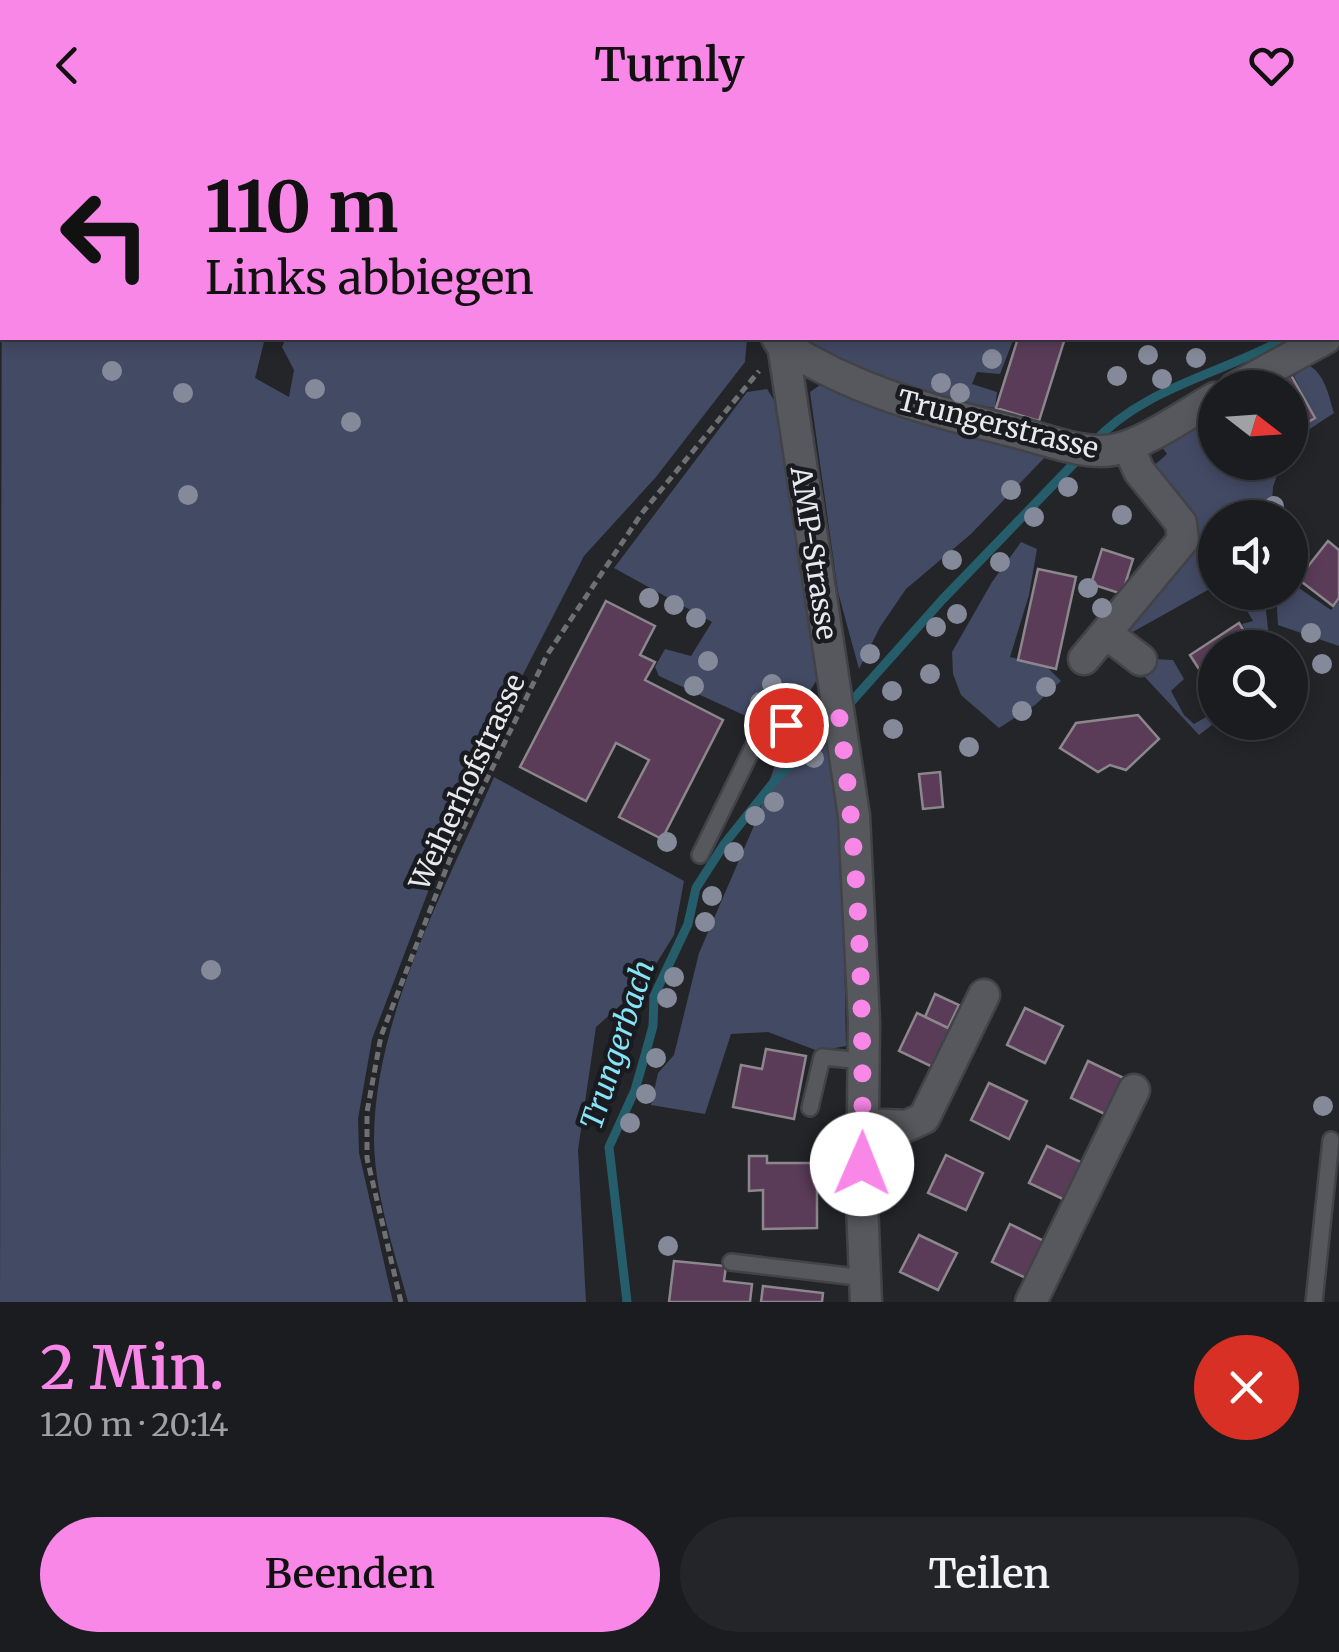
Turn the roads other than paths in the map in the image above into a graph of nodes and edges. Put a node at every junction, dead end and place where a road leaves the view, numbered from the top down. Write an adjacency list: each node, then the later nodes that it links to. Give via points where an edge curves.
1 (780, 340): 5 (street, Trungerstrasse, via 823,371 898,402 1070,447); 9 (street, AMP-Strasse)
2 (1322, 340): 3 (street)
3 (1267, 370)
4 (1198, 407): 5 (street, Trungerstrasse)
5 (1118, 449): 6 (street, via 1184,534)
6 (1108, 634): 7 (street); 8 (street)
7 (1084, 659)
8 (1141, 660)
9 (838, 708): 10 (lane, via 760,734); 12 (street, AMP-Strasse, via 855,835)
10 (700, 855)
11 (984, 996): 15 (street, via 924,1118 907,1126)
12 (864, 1060): 14 (lane, via 822,1056); 15 (street, AMP-Strasse)
13 (1134, 1090): 19 (street)
14 (810, 1108)
15 (863, 1124): 18 (street, AMP-Strasse)
16 (1331, 1140): 20 (lane)
17 (730, 1262): 18 (lane)
18 (866, 1290)
19 (1032, 1302)
20 (1314, 1302)

